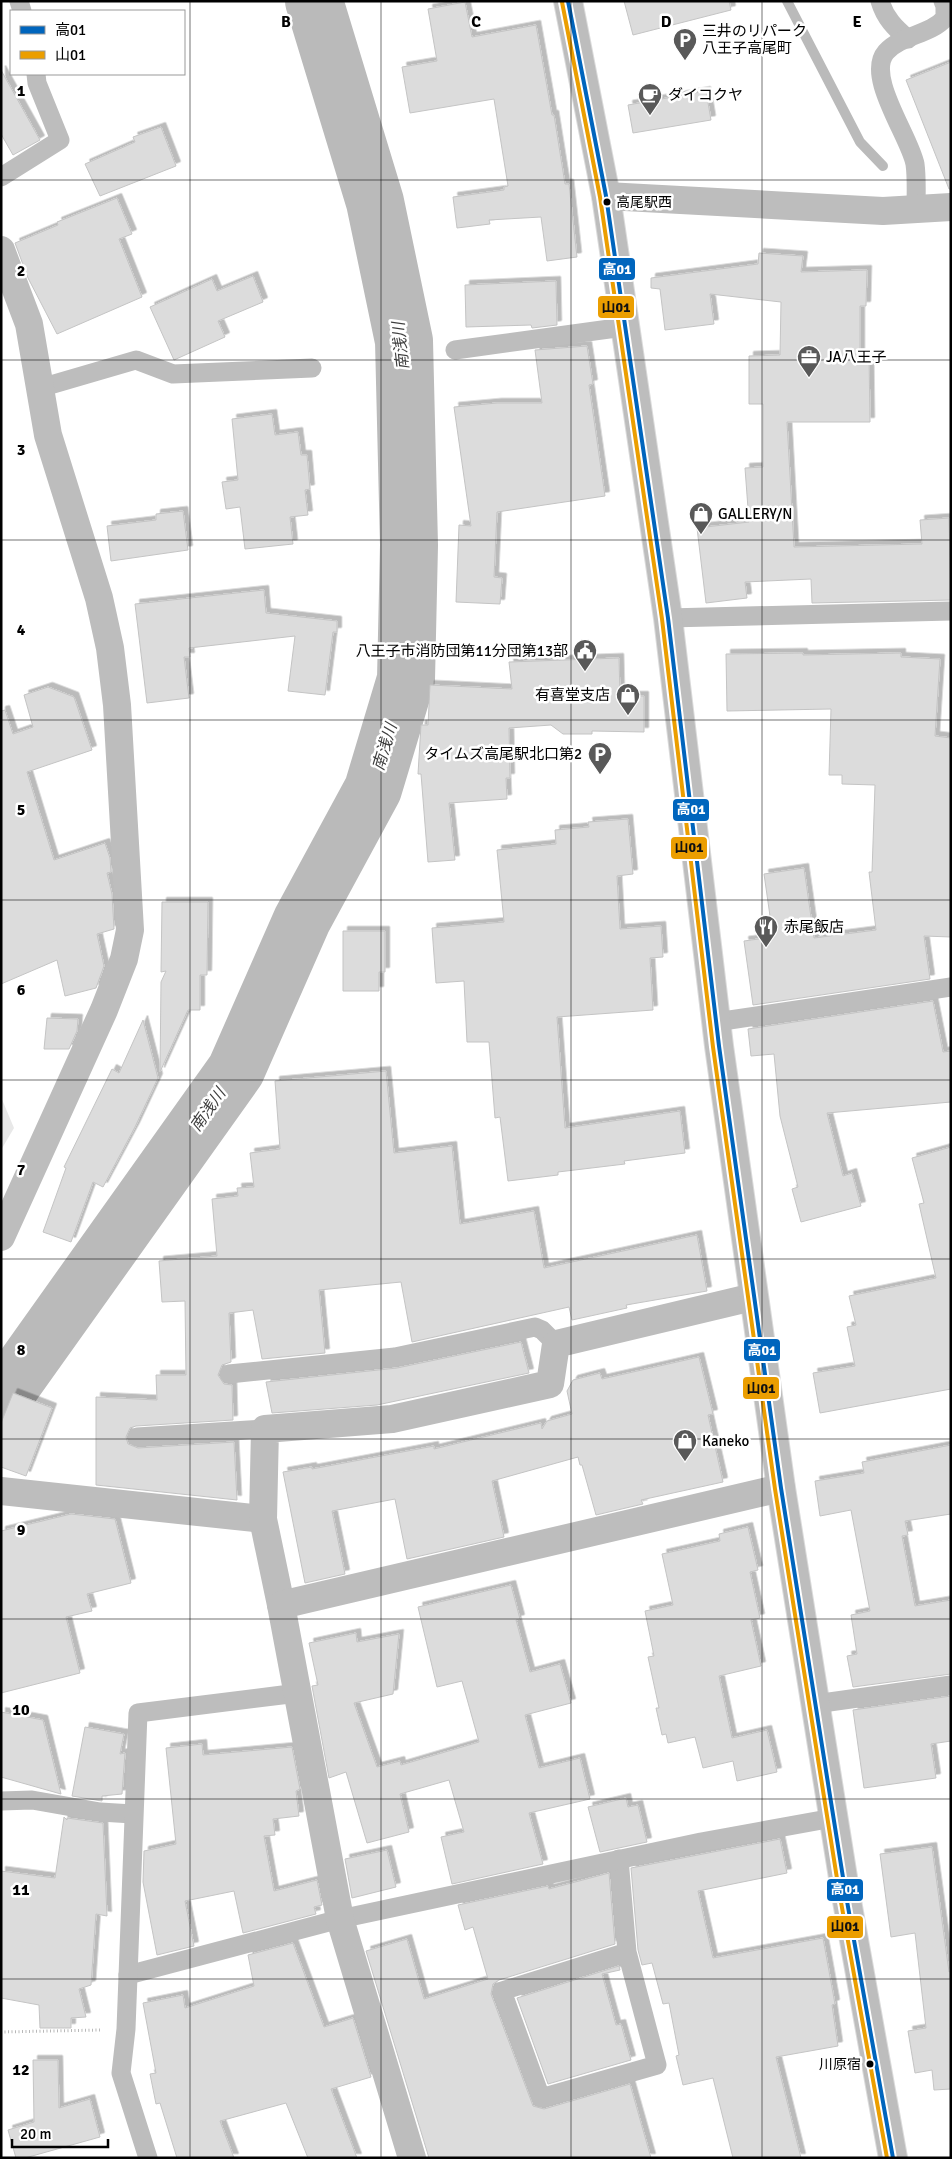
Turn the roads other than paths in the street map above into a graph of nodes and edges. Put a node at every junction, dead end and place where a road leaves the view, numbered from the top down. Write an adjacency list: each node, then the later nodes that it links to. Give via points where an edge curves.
1 (568, 1): 7 (main road)
2 (880, 1): 4 (lane, via 883,13)
3 (943, 1): 4 (lane, via 945,18 938,26)
4 (908, 39): 9 (lane, via 885,53 881,66 887,95 915,162)
5 (36, 75): 6 (lane, via 60,140)
6 (1, 177)
7 (606, 196): 9 (main road); 11 (main road)
8 (951, 207): 9 (main road)
9 (916, 210)
10 (1, 250): 14 (main road, via 29,324)
11 (624, 326): 12 (lane); 16 (main road)
12 (455, 350)
13 (312, 368): 14 (lane, via 173,374 136,360)
14 (40, 388): 19 (main road, via 48,435 99,598 110,648 117,705 130,930 124,959 104,1010)
15 (951, 612): 16 (lane)
16 (668, 618): 18 (main road)
17 (951, 986): 18 (lane)
18 (716, 1022): 20 (main road)
19 (1, 1237)
20 (753, 1297): 21 (main road); 25 (main road)
21 (556, 1344): 22 (lane, via 542,1330 534,1327 395,1357); 23 (main road, via 550,1384 392,1418)
22 (229, 1374)
23 (265, 1429): 24 (lane); 27 (main road)
24 (137, 1437)
25 (781, 1488): 28 (main road); 31 (main road)
26 (1, 1492): 27 (main road)
27 (263, 1519): 28 (main road)
28 (280, 1605): 30 (main road)
29 (951, 1685): 31 (lane)
30 (298, 1693): 33 (lane, via 138,1712); 36 (main road)
31 (815, 1704): 34 (main road)
32 (1, 1801): 33 (lane, via 32,1800 100,1812)
33 (133, 1814): 38 (lane)
34 (833, 1818): 35 (lane); 41 (main road)
35 (619, 1859): 36 (lane); 37 (lane)
36 (340, 1919): 38 (lane); 40 (main road)
37 (627, 1952): 37 (lane, via 657,2065 541,2098 502,1992)
38 (128, 1975): 39 (lane, via 121,2073)
39 (148, 2158)
40 (412, 2158)
41 (893, 2158)

